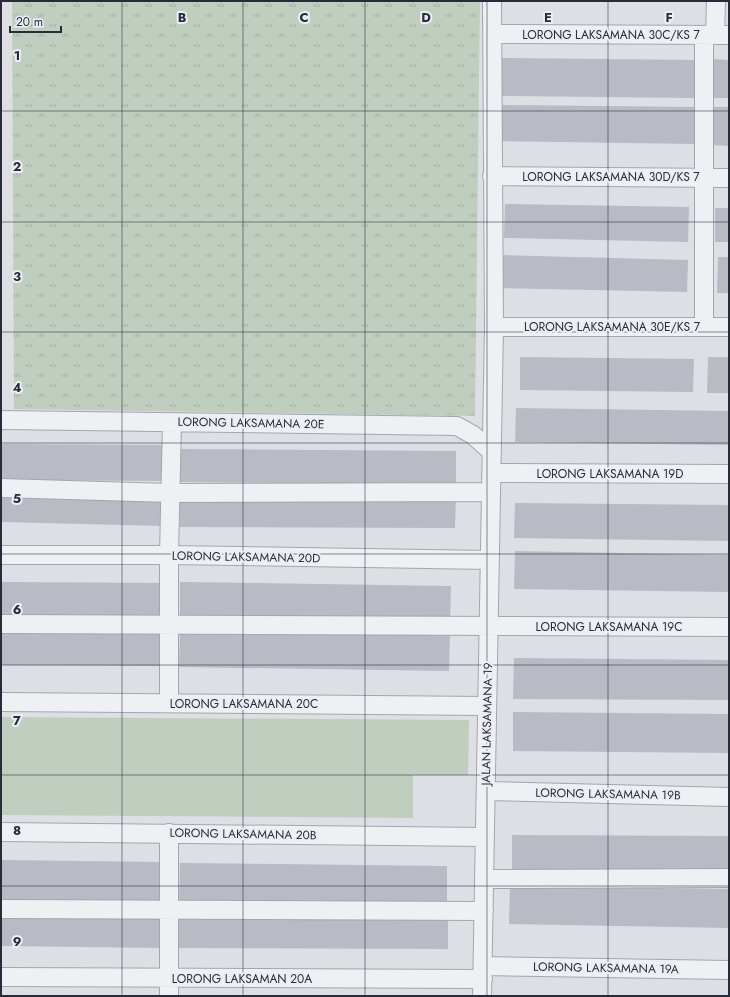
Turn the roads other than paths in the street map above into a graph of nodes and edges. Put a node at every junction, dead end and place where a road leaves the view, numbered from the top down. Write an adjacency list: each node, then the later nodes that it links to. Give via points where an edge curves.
1 (492, 1): 3 (street, JALAN LAKSAMANA 19)
2 (716, 1): 4 (street)
3 (492, 34): 4 (street, LORONG LAKSAMANA 30C/KS 7); 5 (street, JALAN LAKSAMANA 19)
4 (716, 35): 6 (street)
5 (492, 176): 6 (street, LORONG LAKSAMANA 30D/KS 7); 8 (street, JALAN LAKSAMANA 19)
6 (703, 178): 7 (street, LORONG LAKSAMANA 30D/KS 7); 9 (street)
7 (729, 178)
8 (494, 327): 9 (street, LORONG LAKSAMANA 30E/KS 7); 13 (street, JALAN LAKSAMANA 19)
9 (704, 327): 10 (street, LORONG LAKSAMANA 30E/KS 7)
10 (729, 328)
11 (1, 420): 12 (street, LORONG LAKSAMANA 20E)
12 (172, 422): 13 (street, LORONG LAKSAMANA 20E, via 457,426 473,435); 18 (street)
13 (492, 452): 14 (street, JALAN LAKSAMANA 19)
14 (492, 473): 15 (street, LORONG LAKSAMANA 19D); 17 (street, JALAN LAKSAMANA 19)
15 (729, 474)
16 (1, 488): 18 (street)
17 (491, 492): 18 (street); 21 (street, JALAN LAKSAMANA 19)
18 (170, 493): 20 (street)
19 (1, 555): 20 (street, LORONG LAKSAMANA 20D)
20 (169, 555): 21 (street, LORONG LAKSAMANA 20D); 23 (street)
21 (490, 560): 24 (street, JALAN LAKSAMANA 19)
22 (1, 624): 23 (street, LORONG LAKSAMANA 19C)
23 (170, 624): 24 (street, LORONG LAKSAMANA 19C); 27 (street)
24 (489, 627): 25 (street, LORONG LAKSAMANA 19C); 28 (street, JALAN LAKSAMANA 19)
25 (729, 627)
26 (1, 702): 27 (street, LORONG LAKSAMANA 20C)
27 (169, 704): 28 (street, LORONG LAKSAMANA 20C)
28 (487, 706): 29 (street, JALAN LAKSAMANA 19)
29 (486, 791): 30 (street, LORONG LAKSAMANA 19B); 33 (street, JALAN LAKSAMANA 19)
30 (729, 797)
31 (1, 832): 32 (street, LORONG LAKSAMANA 20B)
32 (170, 833): 33 (street, LORONG LAKSAMANA 20B); 37 (street)
33 (485, 837): 35 (street, JALAN LAKSAMANA 19)
34 (729, 878): 35 (street)
35 (484, 879): 38 (street, JALAN LAKSAMANA 19)
36 (1, 909): 37 (street)
37 (169, 910): 38 (street); 42 (street)
38 (484, 911): 41 (street, JALAN LAKSAMANA 19)
39 (729, 970): 41 (street, LORONG LAKSAMANA 19A)
40 (1, 977): 42 (street, LORONG LAKSAMAN 20A)
41 (483, 980): 42 (street, LORONG LAKSAMAN 20A)
42 (169, 987)

